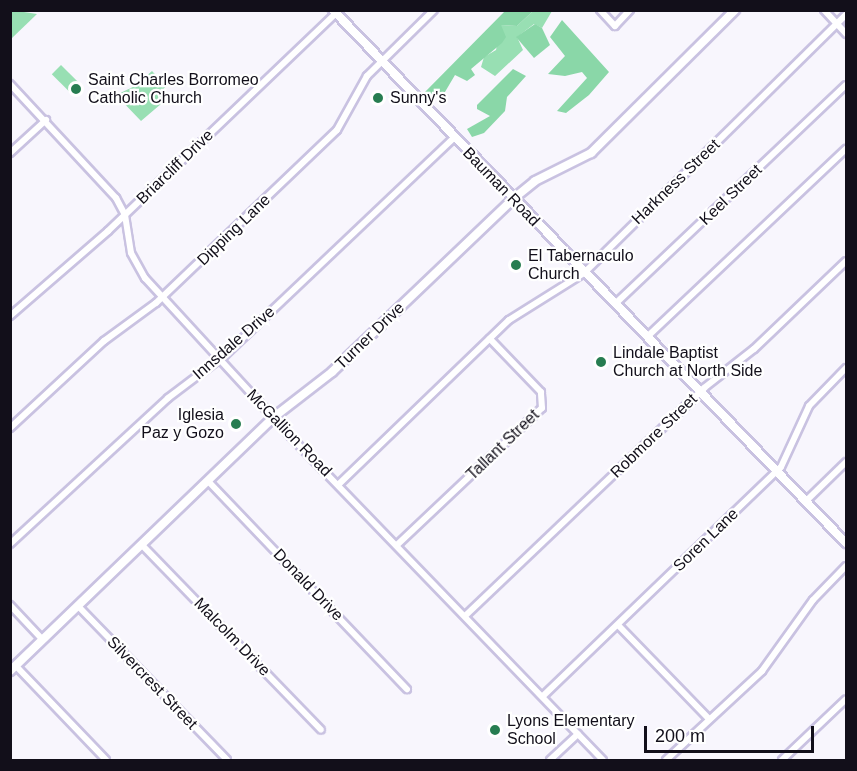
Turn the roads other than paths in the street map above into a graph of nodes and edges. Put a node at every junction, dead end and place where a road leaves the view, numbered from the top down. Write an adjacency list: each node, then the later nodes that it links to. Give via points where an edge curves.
1 (434, 10): 10 (street, Dipping Lane)
2 (600, 10): 3 (street, via 615,26)
3 (630, 10)
4 (735, 10): 17 (street, Turner Drive, via 591,153 535,181)
5 (824, 10): 8 (street)
6 (334, 12): 10 (street, Bauman Road); 18 (street, Briarcliff Drive)
7 (846, 15): 8 (street, Harkness Street)
8 (837, 24): 9 (street); 20 (street, Harkness Street)
9 (846, 34)
10 (381, 62): 14 (street, Bauman Road); 21 (street, Dipping Lane, via 362,84 338,130)
11 (10, 84): 13 (street, McGallion Road)
12 (846, 85): 22 (street, Keel Street)
13 (46, 120): 16 (street); 18 (street, McGallion Road, via 104,180)
14 (454, 138): 17 (street, Bauman Road); 26 (street, Innsdale Drive)
15 (846, 149): 24 (street)
16 (10, 153)
17 (513, 199): 20 (street, Bauman Road); 29 (street, Turner Drive, via 332,372)
18 (125, 215): 21 (street, McGallion Road, via 136,265); 23 (street, Briarcliff Drive)
19 (846, 261): 28 (street, Robmore Street, via 754,349)
20 (584, 273): 22 (street, Bauman Road); 25 (street, Harkness Street, via 519,312)
21 (163, 298): 26 (street, McGallion Road); 30 (street, Dipping Lane, via 104,341)
22 (615, 304): 24 (street, Bauman Road)
23 (10, 316)
24 (647, 338): 28 (street, Bauman Road)
25 (490, 339): 34 (street, Harkness Street); 38 (street, Tallant Street, via 541,392 542,408)
26 (220, 360): 29 (street, McGallion Road); 37 (street, Innsdale Drive, via 168,398)
27 (846, 368): 32 (street, Soren Lane, via 809,406 787,458)
28 (700, 392): 32 (street, Bauman Road); 43 (street, Robmore Street)
29 (274, 417): 33 (street, Turner Drive); 34 (street, McGallion Road)
30 (10, 428)
31 (846, 462): 35 (street)
32 (777, 471): 35 (street, Bauman Road); 44 (street, Soren Lane)
33 (208, 481): 39 (street, Turner Drive); 47 (street, Donald Drive)
34 (339, 484): 38 (street, McGallion Road)
35 (806, 501): 36 (street, Bauman Road)
36 (846, 543)
37 (10, 544)
38 (398, 544): 43 (street, McGallion Road)
39 (142, 545): 42 (street, Turner Drive); 51 (street, Malcolm Drive)
40 (846, 566): 50 (street, via 813,600 762,671)
41 (10, 605): 45 (street)
42 (78, 606): 45 (street, Turner Drive); 54 (street, Silvercrest Street)
43 (466, 615): 48 (street, McGallion Road)
44 (618, 625): 48 (street, Soren Lane); 50 (street)
45 (43, 640): 46 (street, Turner Drive)
46 (13, 668): 53 (street)
47 (407, 689)
48 (543, 696): 52 (street, McGallion Road)
49 (846, 699): 58 (street)
50 (709, 719): 57 (street)
51 (321, 730)
52 (578, 734): 55 (street); 56 (street, McGallion Road)
53 (106, 760)
54 (226, 760)
55 (550, 760)
56 (603, 760)
57 (666, 760)
58 (782, 760)

